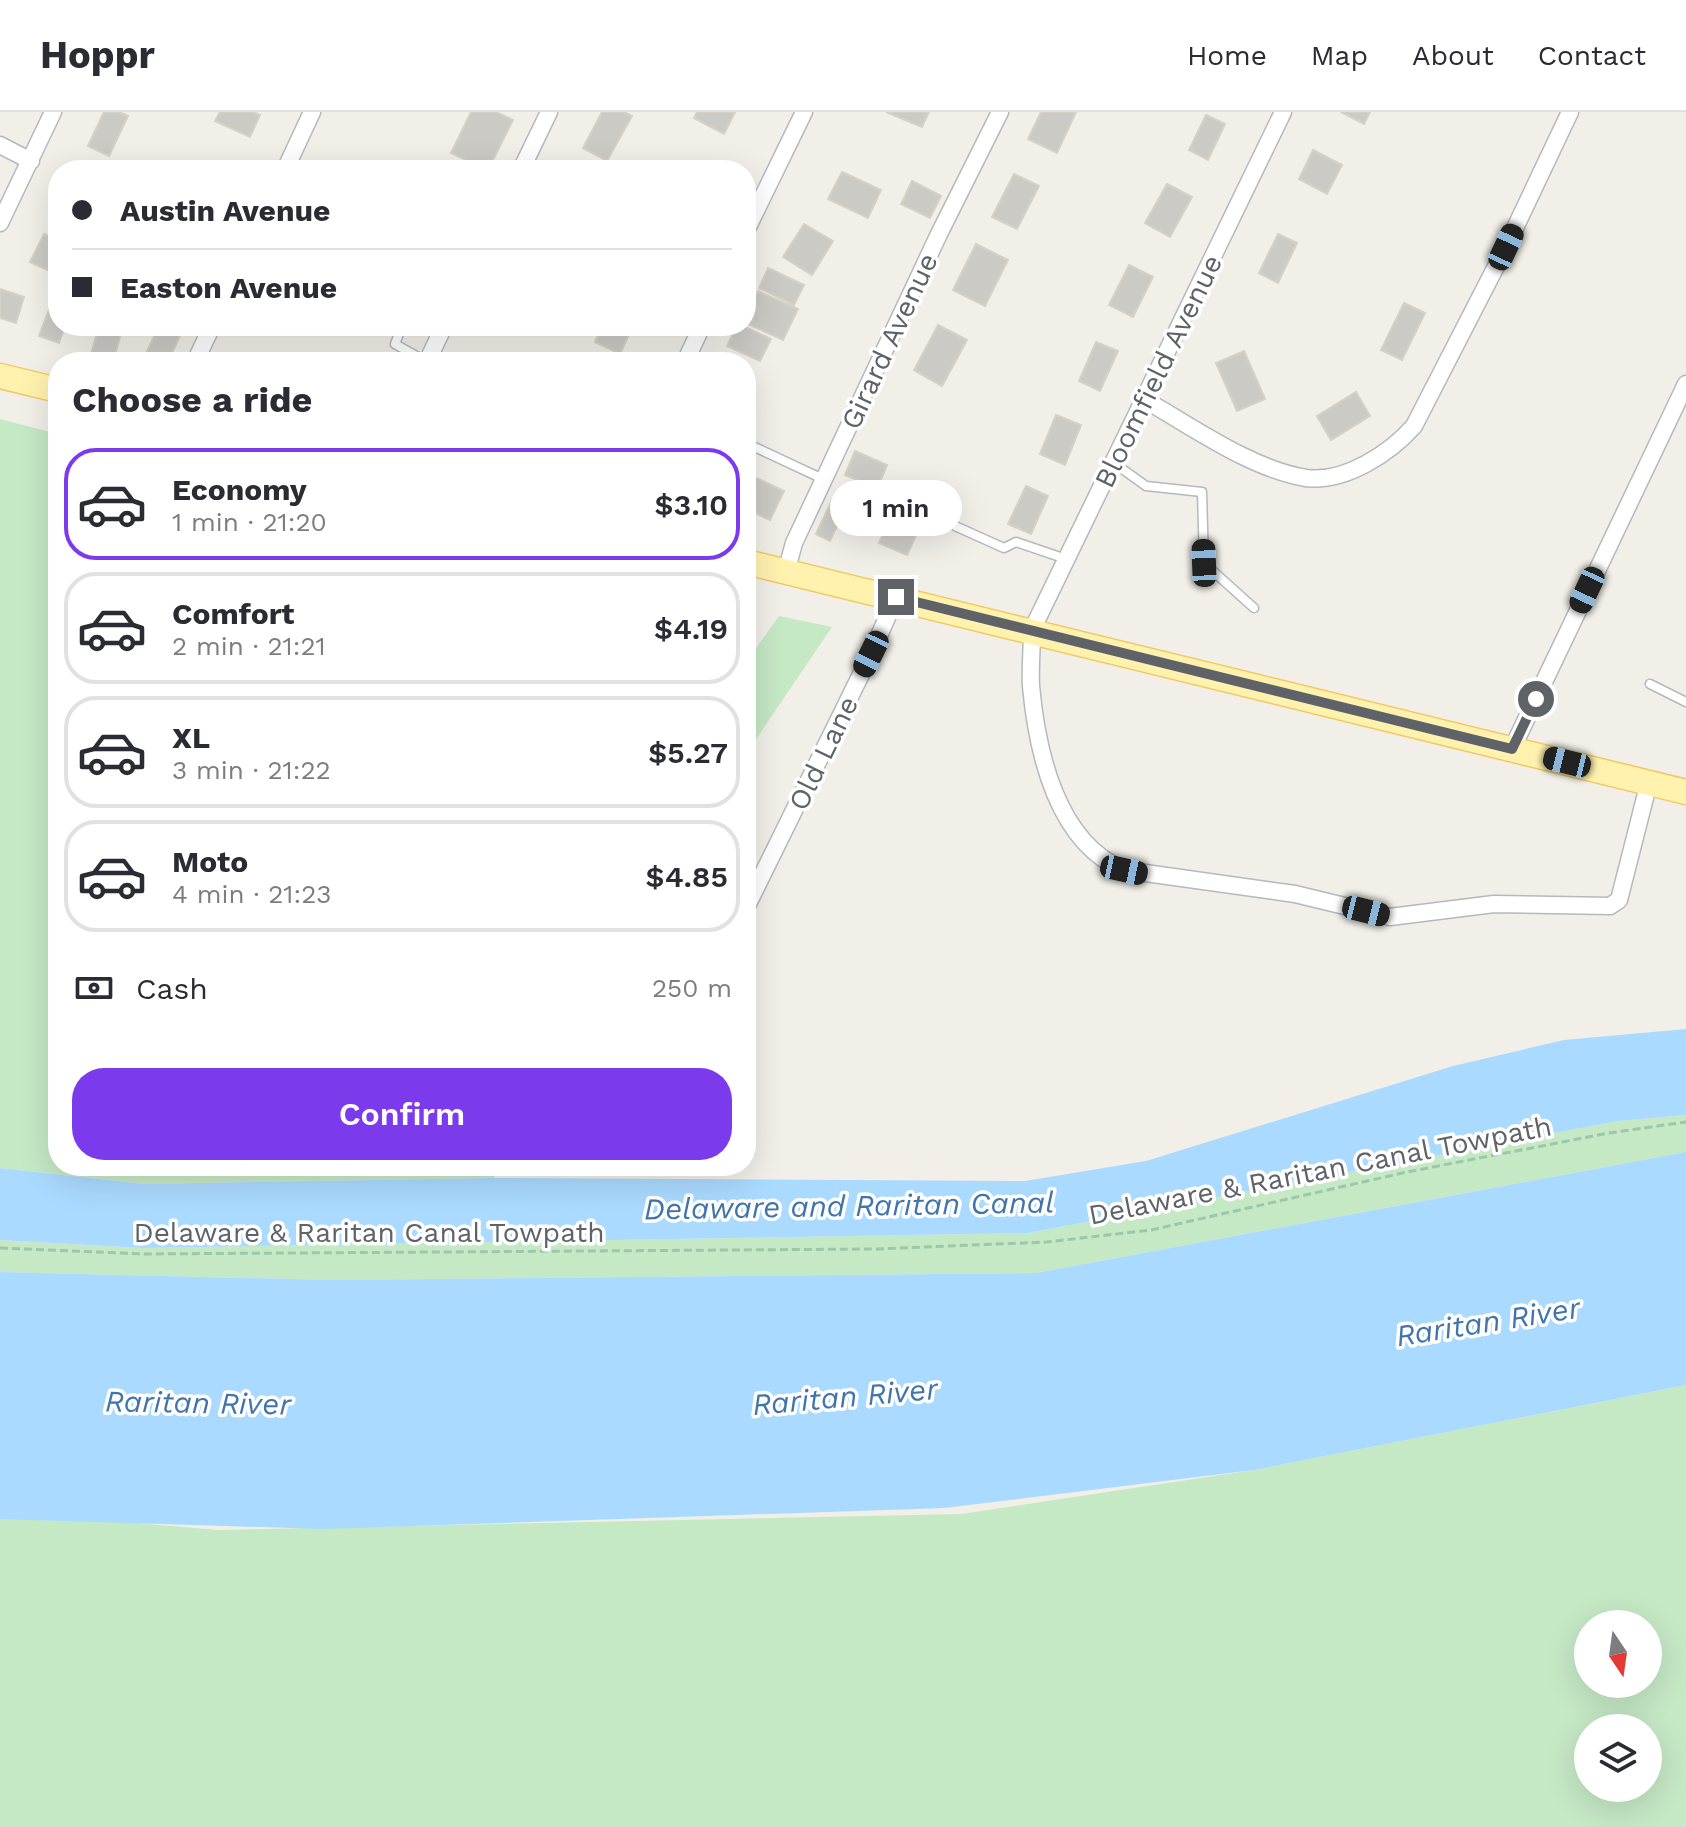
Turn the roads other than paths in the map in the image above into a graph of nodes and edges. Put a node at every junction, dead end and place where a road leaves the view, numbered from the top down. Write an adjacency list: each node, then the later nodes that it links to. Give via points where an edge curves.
1 (53, 112): 11 (street)
2 (312, 112): 9 (street)
3 (549, 112): 10 (street)
4 (804, 112): 12 (street)
5 (1000, 112): 22 (street, Girard Avenue)
6 (1283, 112): 19 (street, Bloomfield Avenue)
7 (1570, 112): 19 (street, via 1414,426 1400,441 1356,469 1307,478 1254,461)
8 (0, 145): 11 (street)
9 (290, 160)
10 (526, 160)
11 (31, 161): 13 (street)
12 (756, 210)
13 (0, 223)
14 (398, 336): 15 (lane, via 395,344)
15 (409, 352)
16 (0, 376): 18 (main road)
17 (1686, 384): 32 (street)
18 (48, 388)
19 (1145, 400): 21 (street, Bloomfield Avenue)
20 (756, 448): 22 (lane)
21 (1114, 463): 24 (street, Bloomfield Avenue); 28 (lane, via 1146,486 1202,492 1204,563)
22 (824, 479): 26 (street, Girard Avenue)
23 (955, 526): 24 (lane, via 1004,548 1016,542)
24 (1067, 559): 29 (street, Bloomfield Avenue)
25 (756, 564): 26 (main road)
26 (786, 572): 27 (main road)
27 (896, 597): 29 (main road); 35 (street, Old Lane)
28 (1254, 608)
29 (1032, 630): 32 (main road); 33 (street, via 1031,685 1043,758 1057,800 1078,837 1108,864 1124,870 1295,894 1390,917 1494,904 1610,906 1619,900)
30 (1650, 684): 31 (lane)
31 (1686, 702)
32 (1512, 749): 33 (main road)
33 (1649, 782): 34 (main road)
34 (1686, 792)
35 (756, 888)

